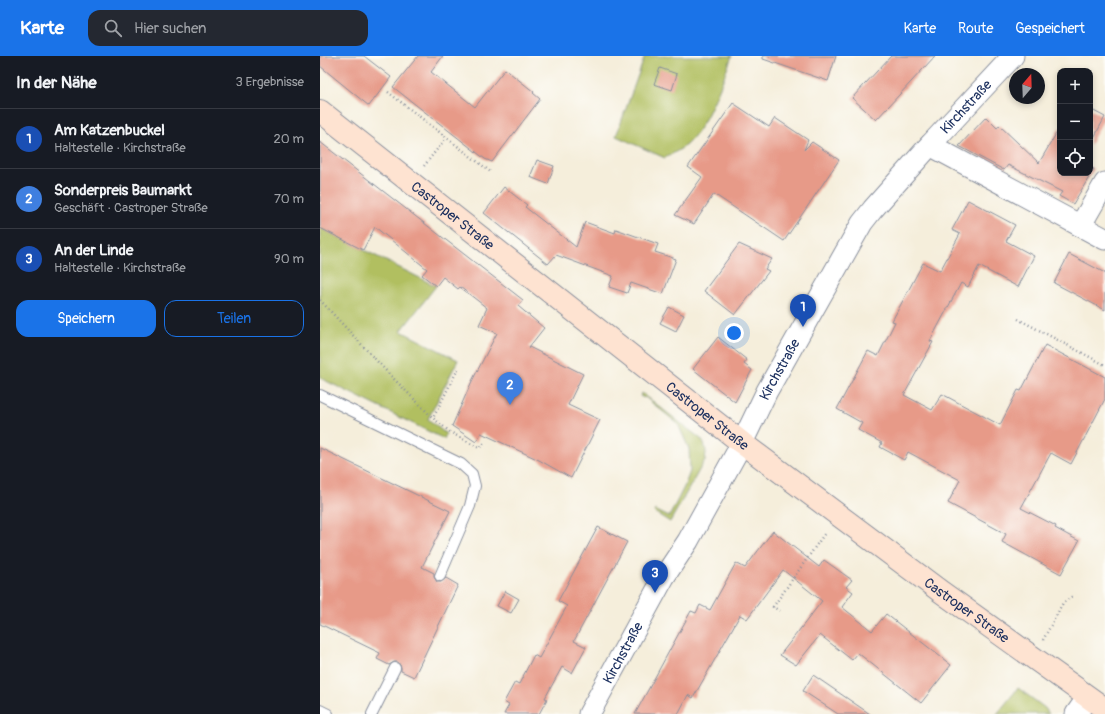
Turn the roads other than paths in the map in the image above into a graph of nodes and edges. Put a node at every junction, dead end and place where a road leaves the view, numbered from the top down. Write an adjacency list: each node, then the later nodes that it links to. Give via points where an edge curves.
1 (1013, 56): 3 (street, Kirchstraße)
2 (320, 111): 8 (main road, Castroper Straße)
3 (930, 145): 5 (street); 8 (street, Kirchstraße, via 859,228 757,410)
4 (1105, 183): 5 (street)
5 (1079, 225): 6 (street)
6 (1105, 239)
7 (320, 395): 9 (lane, via 461,464 472,474 475,486 470,506)
8 (742, 443): 11 (main road, Castroper Straße, via 940,591 1032,656); 15 (street, Kirchstraße, via 688,541 664,577)
9 (440, 576)
10 (395, 668): 14 (lane)
11 (1090, 707)
12 (320, 710): 13 (lane)
13 (328, 714)
14 (372, 714)
15 (589, 714)

